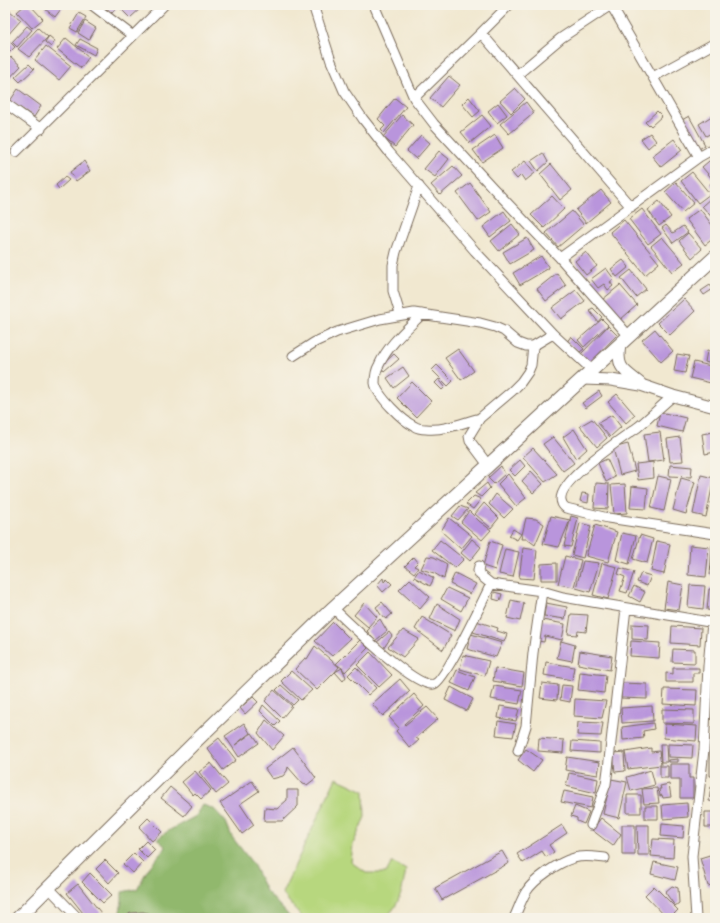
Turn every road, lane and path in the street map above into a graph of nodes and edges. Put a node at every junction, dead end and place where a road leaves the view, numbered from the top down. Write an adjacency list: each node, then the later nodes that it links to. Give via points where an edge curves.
1 (92, 5): 8 (street)
2 (164, 5): 8 (street)
3 (313, 5): 18 (street, via 331,61 344,91 363,119)
4 (509, 5): 7 (street)
5 (611, 5): 10 (street, via 561,38); 11 (street)
6 (375, 6): 12 (street)
7 (481, 33): 10 (street); 12 (street)
8 (133, 36): 14 (street)
9 (715, 43): 11 (street)
10 (517, 75): 19 (street)
11 (653, 77): 17 (street)
12 (414, 98): 21 (street, via 434,124)
13 (5, 103): 14 (street)
14 (41, 128): 16 (street)
15 (715, 148): 17 (street)
16 (16, 152)
17 (699, 157): 19 (street)
18 (418, 186): 22 (street, via 393,265 393,291); 24 (street)
19 (631, 207): 21 (street)
20 (715, 257): 25 (main road)
21 (560, 258): 25 (street)
22 (400, 314): 23 (street); 28 (street, via 337,332)
23 (422, 314): 27 (street, via 496,327 518,343); 33 (street, via 392,346 379,365 376,374 378,391 415,427 442,428)
24 (553, 334): 27 (street); 29 (street)
25 (630, 336): 26 (main road)
26 (620, 345): 29 (main road); 30 (street, via 620,365)
27 (533, 346): 33 (street, via 531,365 521,382)
28 (293, 356)
29 (587, 374): 30 (street); 34 (main road)
30 (641, 385): 31 (street)
31 (673, 396): 32 (street); 35 (street, via 572,479 563,493 562,504 566,508 608,518)
32 (715, 407)
33 (480, 418): 34 (street, via 470,441)
34 (488, 465): 39 (main road)
35 (715, 534)
36 (479, 566): 37 (street, via 480,575)
37 (491, 584): 38 (street); 39 (street, via 459,647 440,680 434,684 427,684 400,668)
38 (542, 591): 40 (street); 42 (street, via 526,726)
39 (333, 608): 45 (main road)
40 (626, 608): 41 (street); 43 (street, via 606,784)
41 (713, 623): 51 (street, via 704,750 692,856)
42 (518, 751)
43 (590, 825)
44 (605, 858): 50 (street, via 575,857 554,868 531,886)
45 (48, 887): 46 (main road); 47 (street)
46 (18, 918)
47 (78, 918)
48 (132, 918): 49 (street)
49 (147, 918)
50 (514, 918)
51 (696, 918)

